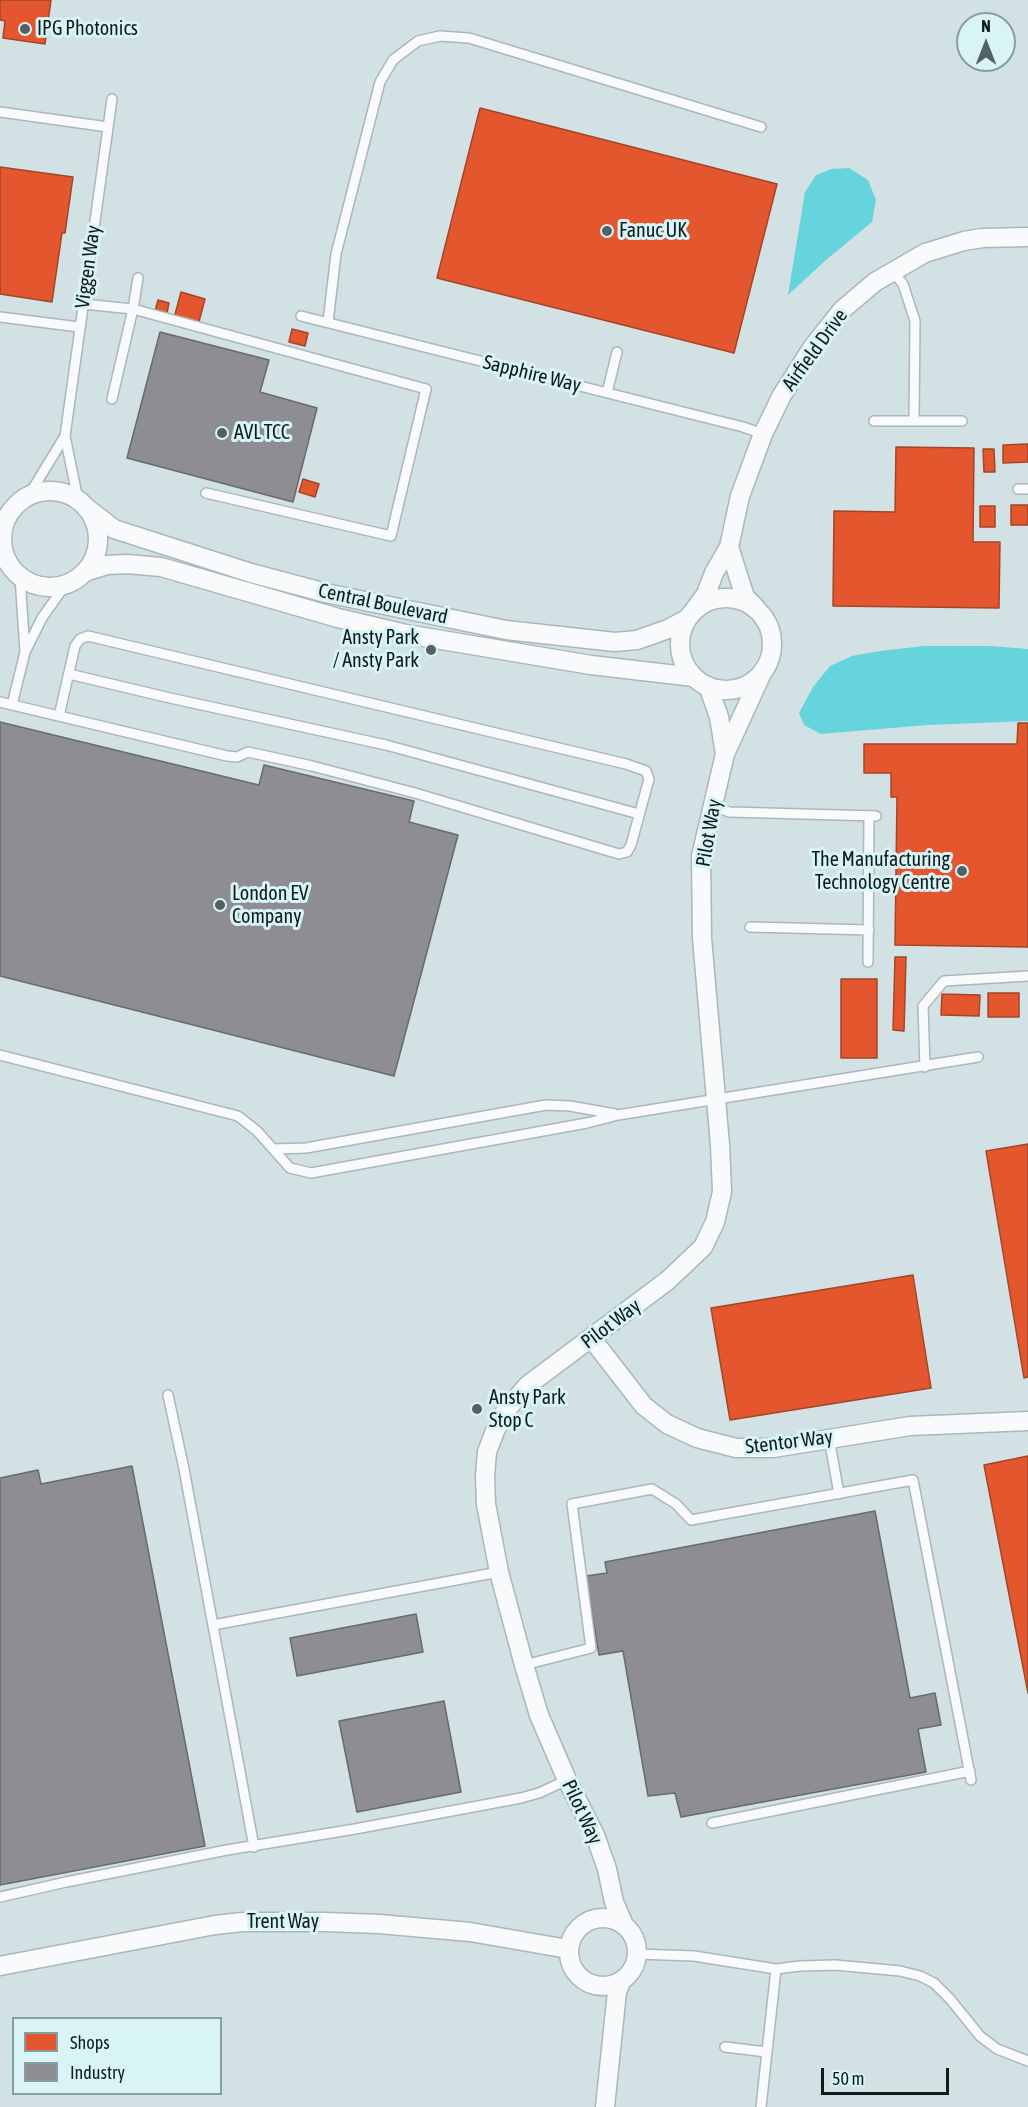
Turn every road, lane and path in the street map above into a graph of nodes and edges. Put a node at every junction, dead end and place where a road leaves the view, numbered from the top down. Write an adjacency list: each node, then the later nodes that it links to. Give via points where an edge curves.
1 (112, 99): 4 (lane, Viggen Way)
2 (0, 112): 4 (lane)
3 (761, 127): 12 (lane, via 469,38 440,36 418,41 393,60 380,82 336,254)
4 (108, 128): 8 (lane, Viggen Way)
5 (1028, 237): 6 (street, Airfield Drive, via 964,241 926,253)
6 (894, 272): 18 (lane, via 903,284 915,321); 20 (street, Airfield Drive, via 875,282 842,310 782,395)
7 (138, 278): 9 (lane)
8 (83, 304): 9 (lane); 13 (lane, Viggen Way)
9 (133, 309): 16 (lane); 22 (lane, via 426,389 391,536)
10 (301, 315): 12 (lane, Sapphire Way)
11 (0, 317): 13 (lane)
12 (328, 322): 15 (lane, Sapphire Way)
13 (79, 327): 21 (lane, Viggen Way)
14 (617, 352): 15 (lane)
15 (607, 393): 20 (lane, Sapphire Way)
16 (112, 399)
17 (873, 421): 18 (lane)
18 (914, 421): 19 (lane)
19 (962, 422)
20 (763, 434): 26 (street, Airfield Drive, via 740,496)
21 (65, 436): 23 (lane, Viggen Way); 24 (lane, Viggen Way)
22 (206, 493)
23 (29, 495): 24 (street, via 56,491); 25 (street)
24 (83, 504): 28 (street, via 94,520 98,541); 31 (street, Central Boulevard, via 114,529 251,573 326,593 506,630 615,642 637,640 668,629)
25 (5, 514): 27 (street, via 2,547)
26 (729, 547): 30 (street, Airfield Drive, via 745,597); 31 (street, Airfield Drive, via 706,594)
27 (11, 571): 29 (street, via 31,583); 32 (lane)
28 (86, 572): 29 (street); 35 (street, Central Boulevard, via 107,565 161,567 406,634)
29 (66, 584): 32 (lane)
30 (759, 612): 31 (street, via 734,598 719,598 704,603); 33 (street, via 772,636 769,662)
31 (689, 616): 35 (street, via 680,639 681,654 686,667)
32 (25, 652): 37 (lane)
33 (762, 673): 35 (street, via 738,688 723,690); 39 (street, Pilot Way)
34 (69, 674): 38 (lane); 41 (lane, via 386,745); 41 (lane, via 75,646 88,636 626,764 646,771 649,778)
35 (701, 682): 39 (street, Pilot Way, via 719,717)
36 (0, 702): 37 (lane)
37 (12, 705): 38 (lane)
38 (59, 716): 41 (lane, via 227,756 248,752 312,766 620,854 631,845)
39 (725, 754): 40 (street, Pilot Way)
40 (713, 806): 43 (lane, via 729,812 872,816); 49 (street, Pilot Way, via 701,856 702,938)
41 (639, 814)
42 (750, 927): 43 (lane)
43 (869, 930): 44 (lane)
44 (868, 962)
45 (1028, 976): 48 (lane, via 944,981 923,1006)
46 (0, 1055): 51 (lane, via 238,1116)
47 (978, 1057): 48 (lane)
48 (926, 1067): 49 (lane)
49 (715, 1100): 50 (lane); 52 (street, Pilot Way, via 722,1192 715,1222 703,1247 667,1281)
50 (618, 1115): 51 (lane, via 546,1105 306,1148); 51 (lane, via 310,1173 290,1168)
51 (274, 1149)
52 (592, 1339): 55 (street, Stentor Way, via 644,1406 667,1424 698,1438 736,1448 773,1448); 57 (street, Pilot Way, via 528,1384 506,1410 495,1431 484,1476)
53 (168, 1395): 58 (lane)
54 (1028, 1421): 55 (street, Stentor Way, via 910,1426)
55 (829, 1438): 56 (lane)
56 (839, 1494): 59 (lane, via 691,1520 676,1504 652,1489 572,1504 591,1648); 61 (lane, via 914,1480 971,1776)
57 (500, 1572): 58 (lane); 59 (street, Pilot Way)
58 (213, 1625): 62 (lane)
59 (524, 1665): 60 (street, Pilot Way, via 539,1715)
60 (567, 1780): 62 (lane, via 521,1798); 63 (street, Pilot Way)
61 (712, 1823)
62 (254, 1847): 64 (lane)
63 (607, 1869): 65 (street, Pilot Way, via 602,1902); 66 (street, Pilot Way)
64 (0, 1897)
65 (587, 1922): 66 (street, via 609,1918); 67 (street, via 577,1929)
66 (624, 1925): 68 (street, via 632,1935)
67 (568, 1949): 69 (street, Trent Way, via 470,1932 390,1925 242,1922); 72 (street, via 572,1969)
68 (637, 1954): 70 (lane, via 694,1956); 71 (street, via 633,1968)
69 (0, 1966)
70 (776, 1970): 75 (lane); 76 (lane, via 836,1965 920,1976 934,1983 980,2036 998,2049)
71 (621, 1982): 72 (street, via 605,1987); 73 (street)
72 (593, 1985): 73 (street, via 607,2009)
73 (612, 2037): 77 (street)
74 (725, 2047): 75 (lane)
75 (767, 2052): 78 (lane)
76 (1028, 2061)
77 (605, 2107)
78 (761, 2107)

